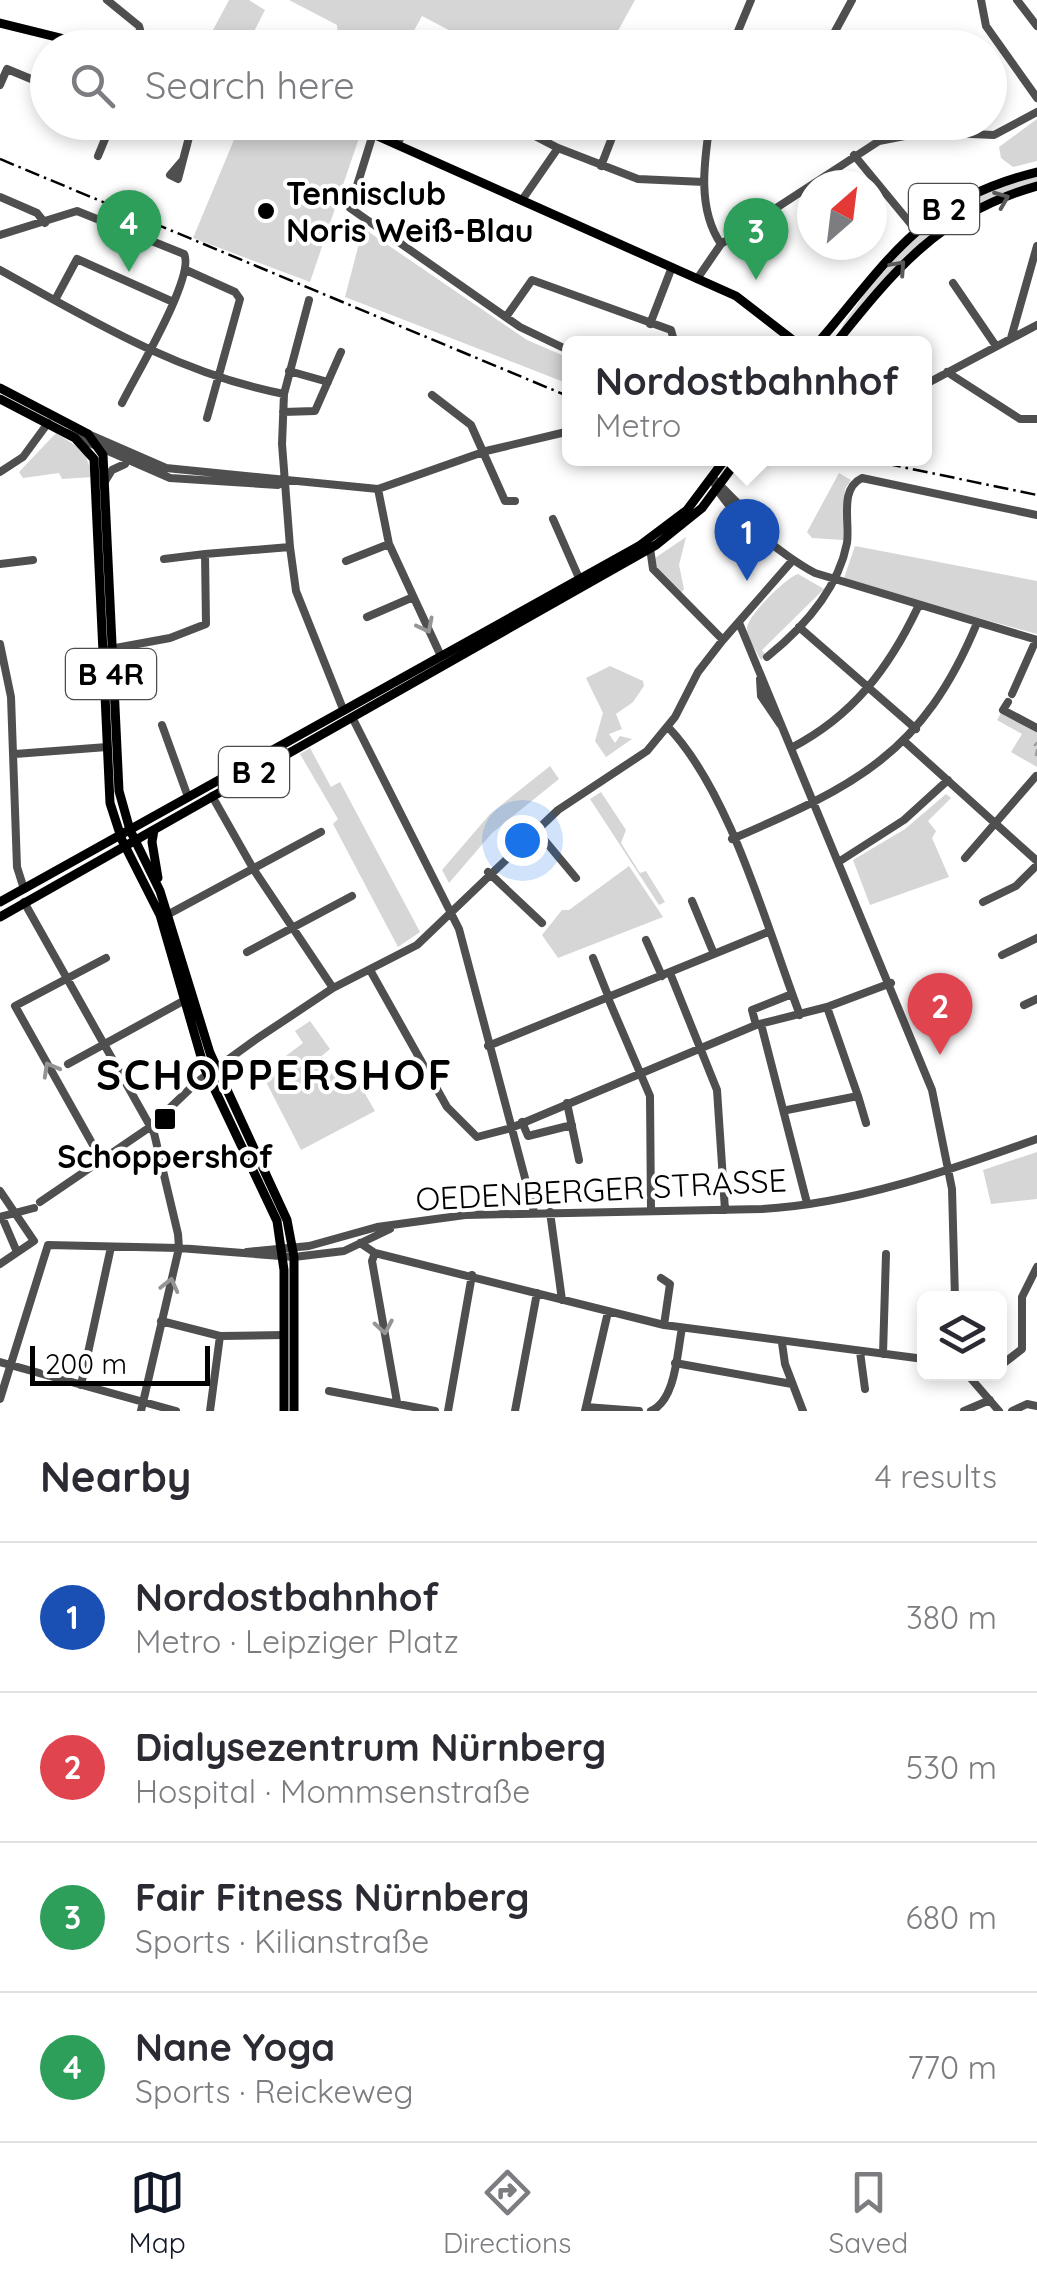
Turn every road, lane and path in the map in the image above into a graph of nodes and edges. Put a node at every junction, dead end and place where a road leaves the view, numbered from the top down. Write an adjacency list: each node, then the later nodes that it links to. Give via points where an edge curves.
1 (107, 0): 8 (street)
2 (751, 0): 9 (street)
3 (852, 0): 10 (street)
4 (981, 0): 11 (street)
5 (1016, 0): 7 (street)
6 (0, 23): 12 (main road)
7 (1037, 26)
8 (141, 30)
9 (739, 30)
10 (836, 30)
11 (989, 30)
12 (30, 31)
13 (1007, 56): 16 (street)
14 (30, 78): 15 (street, via 7,68)
15 (0, 86)
16 (1037, 98)
17 (1037, 112): 18 (street)
18 (1007, 127)
19 (105, 140): 31 (street)
20 (191, 140): 32 (street)
21 (371, 140): 52 (street, via 350,208)
22 (386, 140): 28 (main road)
23 (399, 140): 28 (street)
24 (543, 140): 29 (street)
25 (611, 140): 33 (street)
26 (708, 140): 35 (street)
27 (883, 140): 30 (street)
28 (397, 145): 38 (main road)
29 (558, 148): 33 (street); 38 (street)
30 (854, 154): 40 (street); 42 (street)
31 (98, 156)
32 (182, 161)
33 (601, 166): 35 (street, via 655,182)
34 (1037, 172): 40 (main road, B 2, via 972,194)
35 (704, 182): 42 (street, via 708,219)
36 (1037, 186): 56 (main road, B 2, one-way to 36, via 926,240 980,208)
37 (0, 198): 39 (street)
38 (522, 200): 44 (main road)
39 (45, 223): 41 (street); 46 (street, via 87,212 184,254)
40 (915, 229): 54 (main road, B 2)
41 (0, 235)
42 (721, 244): 47 (street)
43 (1037, 246): 60 (street)
44 (672, 268): 47 (main road); 53 (street)
45 (0, 270): 49 (street)
46 (186, 270): 51 (street); 67 (street, via 239,295)
47 (697, 278): 58 (main road, via 752,306)
48 (953, 283): 61 (street)
49 (54, 300): 51 (street, via 77,258); 63 (street)
50 (309, 300): 65 (street)
51 (171, 301): 63 (street)
52 (506, 316): 53 (street, via 532,280); 62 (street)
53 (650, 324): 57 (street)
54 (833, 325): 56 (main road); 59 (main road, B 2)
55 (1037, 325): 60 (street)
56 (843, 334)
57 (674, 336)
58 (788, 336)
59 (824, 336)
60 (1011, 338): 61 (street)
61 (996, 346): 66 (street)
62 (562, 347)
63 (152, 352): 67 (street); 74 (street)
64 (341, 352): 69 (street)
65 (289, 370): 69 (street); 71 (street)
66 (947, 372): 68 (street); 77 (street, via 1020,419)
67 (218, 376): 71 (street); 76 (street)
68 (932, 380)
69 (328, 382): 75 (street, via 311,414)
70 (0, 388): 80 (main road, via 88,434)
71 (284, 394): 75 (street)
72 (432, 395): 81 (street, via 468,420)
73 (0, 399): 78 (main road)
74 (122, 403)
75 (283, 412): 86 (street)
76 (207, 418)
77 (1037, 419)
78 (48, 423): 80 (main road); 85 (street, via 23,457)
79 (562, 433): 81 (street)
80 (100, 448): 82 (street); 86 (street, via 166,468); 87 (main road, B 4R); 124 (main road, B 4R)
81 (486, 451): 89 (street); 90 (street, via 505,501)
82 (129, 463): 86 (street, via 192,480); 87 (street, via 116,466)
83 (723, 466): 88 (main road, B 2)
84 (732, 466): 88 (main road, B 2)
85 (0, 472)
86 (285, 480): 89 (street); 94 (street)
87 (104, 483): 113 (main road, B 4R)
88 (717, 485): 95 (main road, B 2, via 683,526); 99 (street); 102 (main road, B 2, via 666,528)
89 (378, 489): 93 (street)
90 (515, 501)
91 (1037, 515): 103 (street, via 862,478 848,492 847,541)
92 (553, 520): 102 (street)
93 (390, 544): 100 (street); 104 (street)
94 (290, 547): 96 (street); 117 (street, via 296,592)
95 (650, 548): 110 (street, via 654,569); 118 (main road, B 2)
96 (205, 554): 97 (street); 113 (street, via 206,624)
97 (164, 559)
98 (33, 560): 101 (street)
99 (792, 560): 103 (street); 108 (street)
100 (346, 561)
101 (0, 564)
102 (579, 578): 114 (main road, B 2)
103 (834, 581): 105 (street); 109 (street)
104 (411, 598): 106 (street); 114 (street, one-way to 114)
105 (918, 607): 107 (street); 116 (street)
106 (366, 617)
107 (977, 624): 111 (street); 122 (street)
108 (740, 625): 110 (street); 125 (street, via 761,696)
109 (799, 627): 115 (street); 116 (street)
110 (723, 640): 120 (street)
111 (1037, 640): 121 (street, via 1004,710)
112 (0, 644): 126 (street)
113 (110, 649): 137 (main road, B 4R, via 115,768)
114 (440, 654): 117 (main road, B 2)
115 (767, 657)
116 (869, 688): 122 (street); 125 (street, via 830,725)
117 (343, 709): 127 (main road, B 2)
118 (352, 717): 127 (main road, B 2); 152 (street)
119 (162, 725): 131 (street)
120 (668, 727): 135 (street, via 648,750); 138 (street, via 701,772)
121 (1037, 728)
122 (916, 729): 123 (street)
123 (904, 740): 129 (street); 132 (street, via 864,776)
124 (107, 746): 126 (street); 137 (main road, B 4R, via 109,795)
125 (792, 748): 132 (street)
126 (15, 754): 146 (street)
127 (242, 773): 130 (main road, B 2); 131 (main road, B 2)
128 (1036, 776): 133 (street)
129 (948, 780): 133 (street); 140 (street, via 904,820)
130 (212, 796): 134 (main road, B 2); 142 (street)
131 (188, 797): 137 (main road, B 2)
132 (816, 803): 138 (street); 140 (street)
133 (998, 825): 139 (street); 141 (street)
134 (156, 828): 137 (main road, B 2); 145 (main road)
135 (536, 830): 143 (street); 144 (street)
136 (321, 832): 142 (street)
137 (127, 838): 145 (main road, B 4R); 146 (main road); 150 (main road); 173 (main road, B 4R)
138 (732, 839): 157 (street)
139 (965, 858)
140 (840, 861): 168 (street)
141 (1037, 863): 151 (street, via 1016,886)
142 (254, 870): 153 (street); 156 (street)
143 (488, 872): 152 (street); 155 (street)
144 (576, 878)
145 (158, 886): 153 (main road, B 4R)
146 (24, 889): 149 (main road)
147 (352, 896): 156 (street)
148 (692, 901): 161 (street)
149 (0, 902)
150 (24, 902): 154 (main road); 167 (street)
151 (983, 902)
152 (452, 913): 165 (street, via 417,945); 179 (street)
153 (168, 915): 182 (main road, B 4R)
154 (0, 916)
155 (542, 923)
156 (292, 928): 160 (street); 169 (street)
157 (768, 932): 161 (street); 170 (street)
158 (1037, 938): 162 (street)
159 (646, 940): 166 (street)
160 (247, 952)
161 (714, 954): 166 (street)
162 (1002, 955)
163 (106, 958): 167 (street)
164 (592, 958): 171 (street)
165 (370, 970): 169 (street); 191 (street, via 462,1127 478,1137)
166 (666, 974): 171 (street); 180 (street)
167 (67, 978): 178 (street); 194 (street, one-way to 167, via 15,1006)
168 (890, 983): 175 (street); 195 (street, via 932,1090)
169 (333, 988): 182 (street)
170 (792, 994): 176 (street); 177 (street, via 752,1010)
171 (608, 998): 179 (street); 183 (street)
172 (1037, 999): 174 (street)
173 (185, 1000): 178 (street); 182 (main road, B 4R)
174 (1024, 1006)
175 (826, 1007): 176 (street); 184 (street)
176 (800, 1015): 177 (street)
177 (759, 1024): 180 (street); 186 (street)
178 (102, 1045): 181 (street); 190 (street)
179 (488, 1046): 191 (street)
180 (701, 1047): 183 (street); 198 (street, via 717,1090)
181 (68, 1064)
182 (212, 1072): 190 (street); 210 (main road, B 4R, via 280,1200)
183 (640, 1073): 185 (street); 199 (street, via 650,1096)
184 (858, 1096): 186 (street); 188 (street)
185 (567, 1103): 187 (street); 189 (street)
186 (787, 1110): 197 (street)
187 (522, 1122): 189 (street, via 528,1136); 191 (street)
188 (866, 1123)
189 (572, 1125): 193 (street)
190 (150, 1127): 194 (street); 207 (street)
191 (510, 1128): 200 (street)
192 (1037, 1139): 195 (street, OEDENBERGER STRASSE)
193 (579, 1160)
194 (102, 1161): 202 (street)
195 (949, 1170): 197 (street, OEDENBERGER STRASSE); 217 (street)
196 (0, 1191): 202 (street)
197 (808, 1203): 198 (street, OEDENBERGER STRASSE)
198 (724, 1210): 199 (street, OEDENBERGER STRASSE)
199 (651, 1211): 201 (street, OEDENBERGER STRASSE)
200 (534, 1212): 201 (street, OEDENBERGER STRASSE); 204 (street, OEDENBERGER STRASSE, via 445,1216)
201 (550, 1212): 219 (street)
202 (18, 1215): 203 (street); 208 (street, via 34,1241)
203 (1, 1217): 208 (street)
204 (367, 1234): 205 (street); 210 (street, OEDENBERGER STRASSE); 211 (street)
205 (360, 1243): 209 (street); 210 (street, via 344,1251)
206 (111, 1247): 207 (street); 233 (street, via 48,1246); 236 (street)
207 (180, 1248): 210 (street); 221 (street, one-way to 207)
208 (17, 1252): 213 (street)
209 (376, 1252): 211 (street); 241 (street, one-way to 241, via 372,1260)
210 (288, 1253): 224 (main road, B 4R); 248 (main road, B 4R)
211 (386, 1253): 215 (street)
212 (886, 1254): 228 (street)
213 (0, 1264)
214 (1037, 1267): 231 (street, via 1022,1297 1022,1349)
215 (472, 1275): 218 (street); 250 (street)
216 (661, 1278): 222 (street, via 670,1284)
217 (955, 1291)
218 (537, 1293): 219 (street); 251 (street)
219 (562, 1300): 220 (street)
220 (608, 1312): 222 (street); 244 (street)
221 (161, 1321): 225 (street); 243 (street)
222 (664, 1325): 223 (street)
223 (682, 1328): 226 (street); 232 (street)
224 (284, 1335): 225 (street); 247 (main road, B 4R)
225 (220, 1336): 246 (street)
226 (782, 1343): 227 (street); 235 (street)
227 (860, 1352): 228 (street); 237 (street)
228 (883, 1354): 229 (street)
229 (917, 1358)
230 (0, 1362): 233 (street)
231 (1007, 1362)
232 (674, 1363): 235 (street); 253 (street, via 664,1402)
233 (10, 1364): 236 (street); 239 (street)
234 (975, 1381): 240 (street)
235 (792, 1384): 254 (street)
236 (81, 1385): 243 (street)
237 (865, 1390)
238 (329, 1391): 241 (street)
239 (0, 1399)
240 (990, 1400): 255 (street); 256 (street)
241 (397, 1402): 249 (street)
242 (1037, 1406): 257 (street)
243 (141, 1407): 245 (street)
244 (586, 1409): 252 (street)
245 (176, 1411)
246 (210, 1411)
247 (284, 1411)
248 (294, 1411)
249 (434, 1411)
250 (448, 1411)
251 (516, 1411)
252 (639, 1411)
253 (651, 1411)
254 (804, 1411)
255 (964, 1411)
256 (999, 1411)
257 (1012, 1411)

